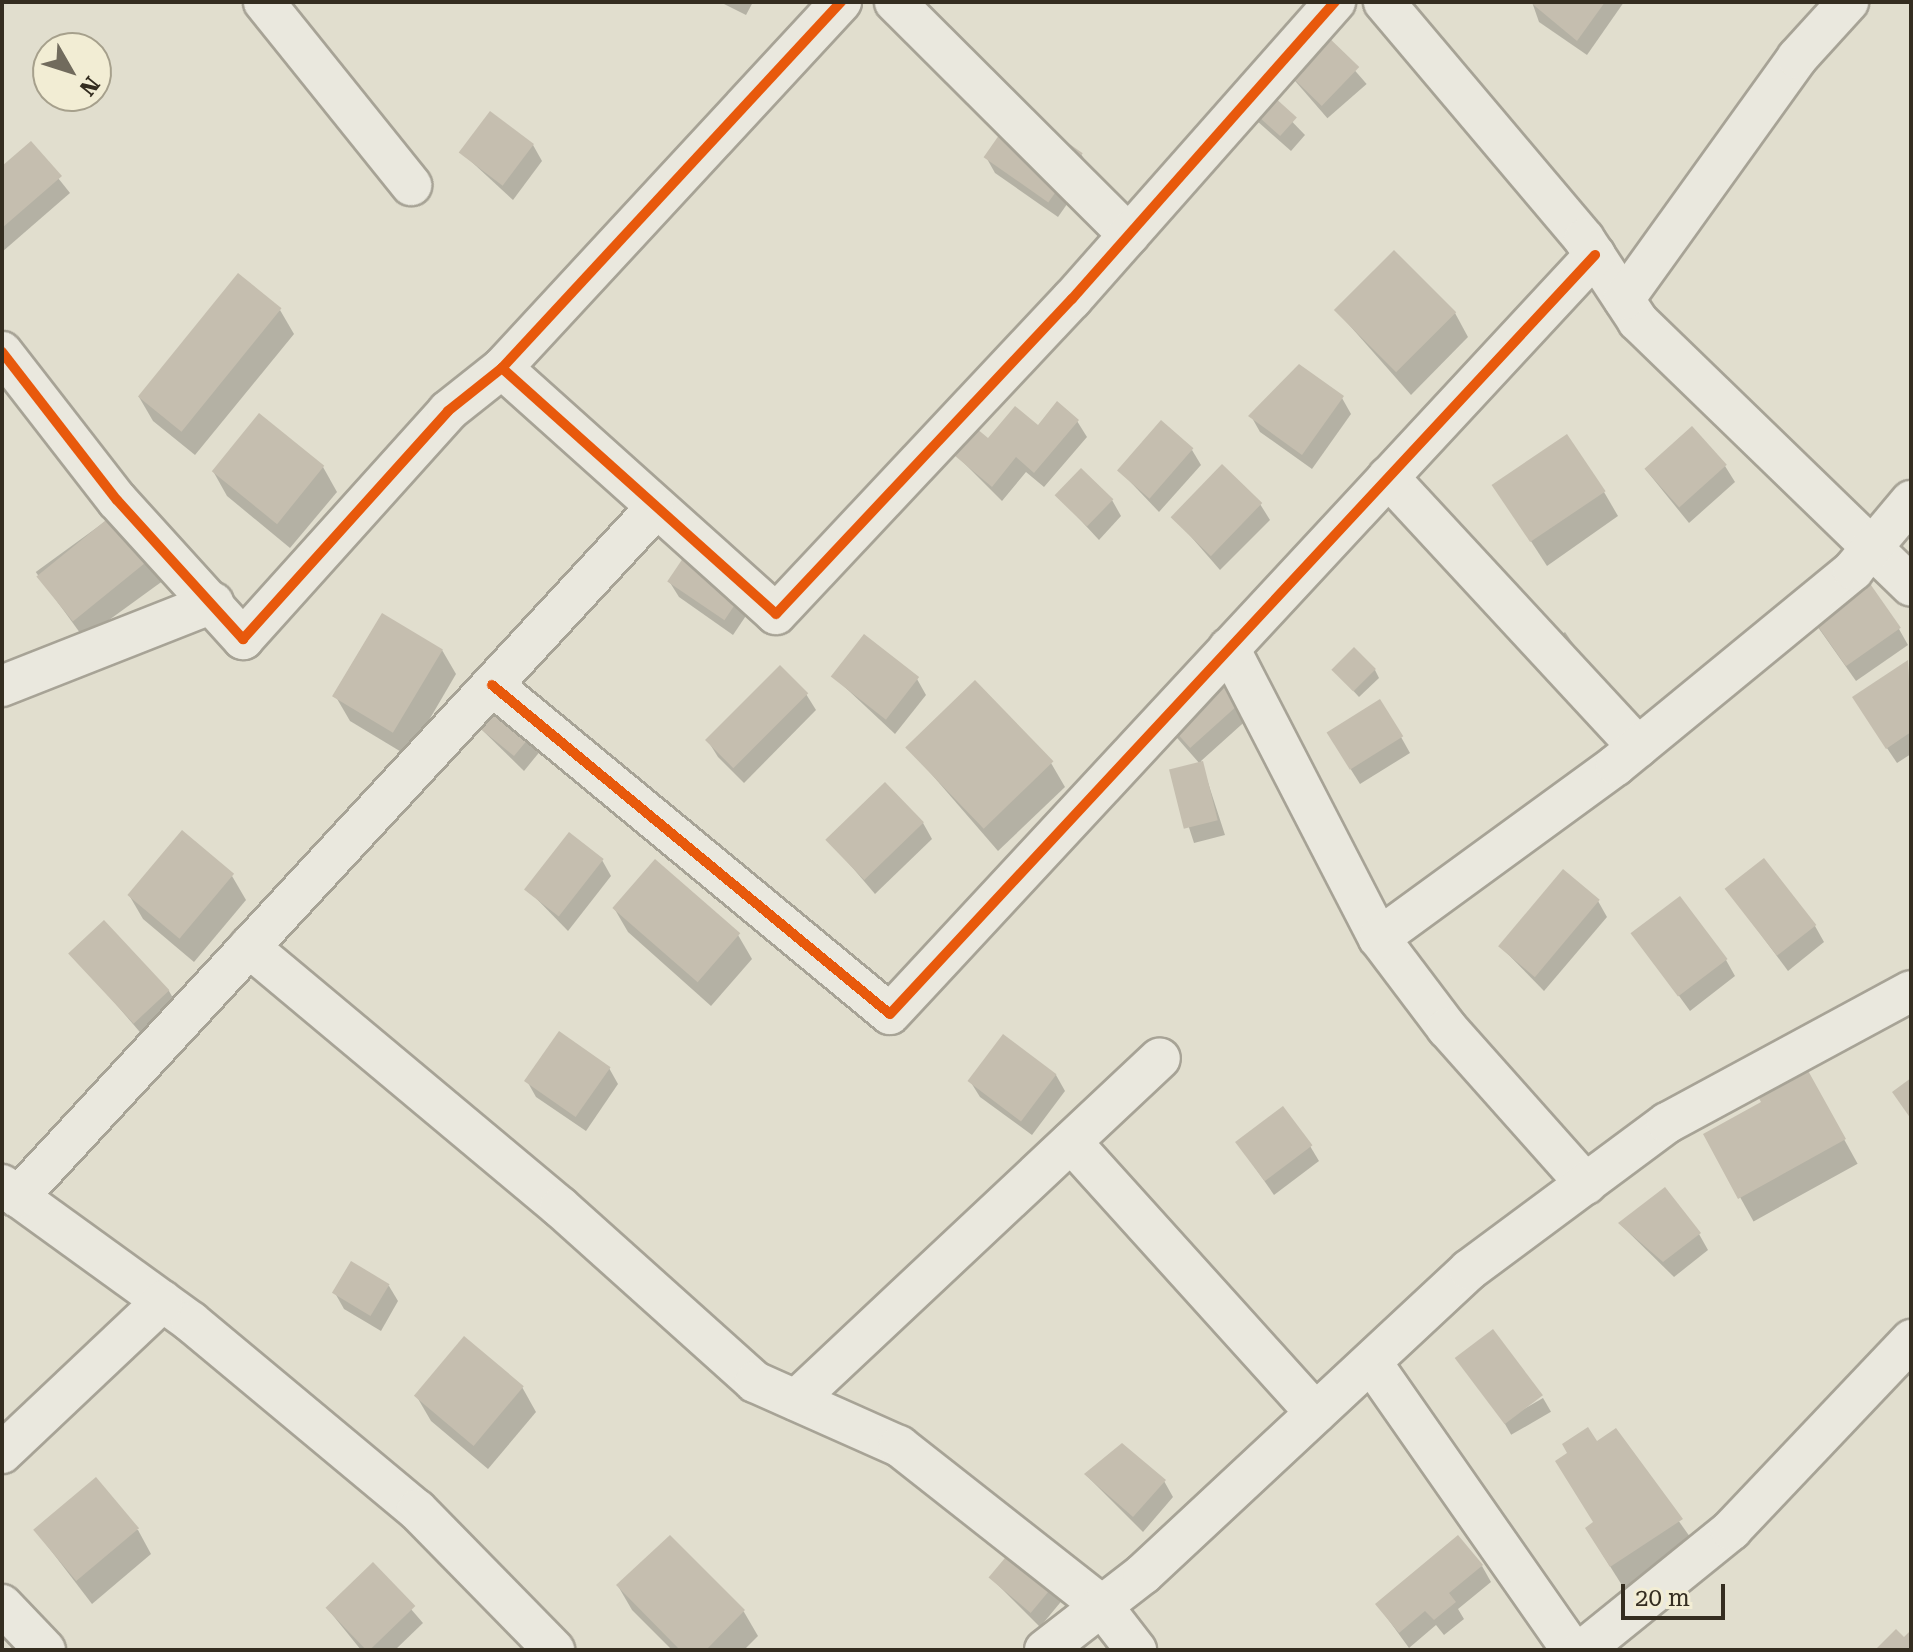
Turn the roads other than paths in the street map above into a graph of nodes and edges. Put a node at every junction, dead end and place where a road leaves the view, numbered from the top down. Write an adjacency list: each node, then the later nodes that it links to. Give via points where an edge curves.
1 (264, 2): 7 (street)
2 (841, 2): 12 (street)
3 (895, 2): 8 (street)
4 (1335, 2): 8 (street)
5 (1384, 2): 9 (street)
6 (1848, 2): 10 (street, via 1797,58)
7 (411, 185)
8 (1129, 235): 15 (street, via 776,614)
9 (1595, 255): 10 (street); 13 (street)
10 (1624, 299): 16 (street)
11 (2, 352): 18 (street, via 117,500)
12 (502, 368): 15 (street); 18 (street, via 448,411 243,639)
13 (1388, 477): 19 (street); 22 (street)
14 (1911, 501): 16 (street)
15 (654, 510): 20 (street)
16 (1870, 551): 17 (street); 22 (street)
17 (1911, 586)
18 (213, 603): 21 (street)
19 (1229, 648): 20 (street, via 890,1014); 23 (street)
20 (492, 685): 24 (street)
21 (2, 686)
22 (1638, 747): 23 (street)
23 (1379, 938): 28 (street, via 1447,1028)
24 (249, 947): 29 (street); 33 (street, via 560,1207 755,1382)
25 (1906, 1002): 28 (street, via 1667,1123)
26 (1160, 1058): 27 (street)
27 (1071, 1142): 33 (street); 34 (street)
28 (1586, 1184): 32 (street, via 1469,1270)
29 (10, 1191): 30 (street)
30 (163, 1301): 35 (street); 39 (street, via 417,1510)
31 (1911, 1340): 43 (street, via 1731,1530)
32 (1371, 1362): 34 (street); 42 (street)
33 (796, 1400): 37 (street, via 899,1446)
34 (1316, 1413): 37 (street)
35 (2, 1453)
36 (2, 1605): 38 (street)
37 (1102, 1606): 40 (street); 41 (street)
38 (45, 1650)
39 (554, 1650)
40 (1045, 1650)
41 (1136, 1650)
42 (1572, 1650)
43 (1583, 1650)

